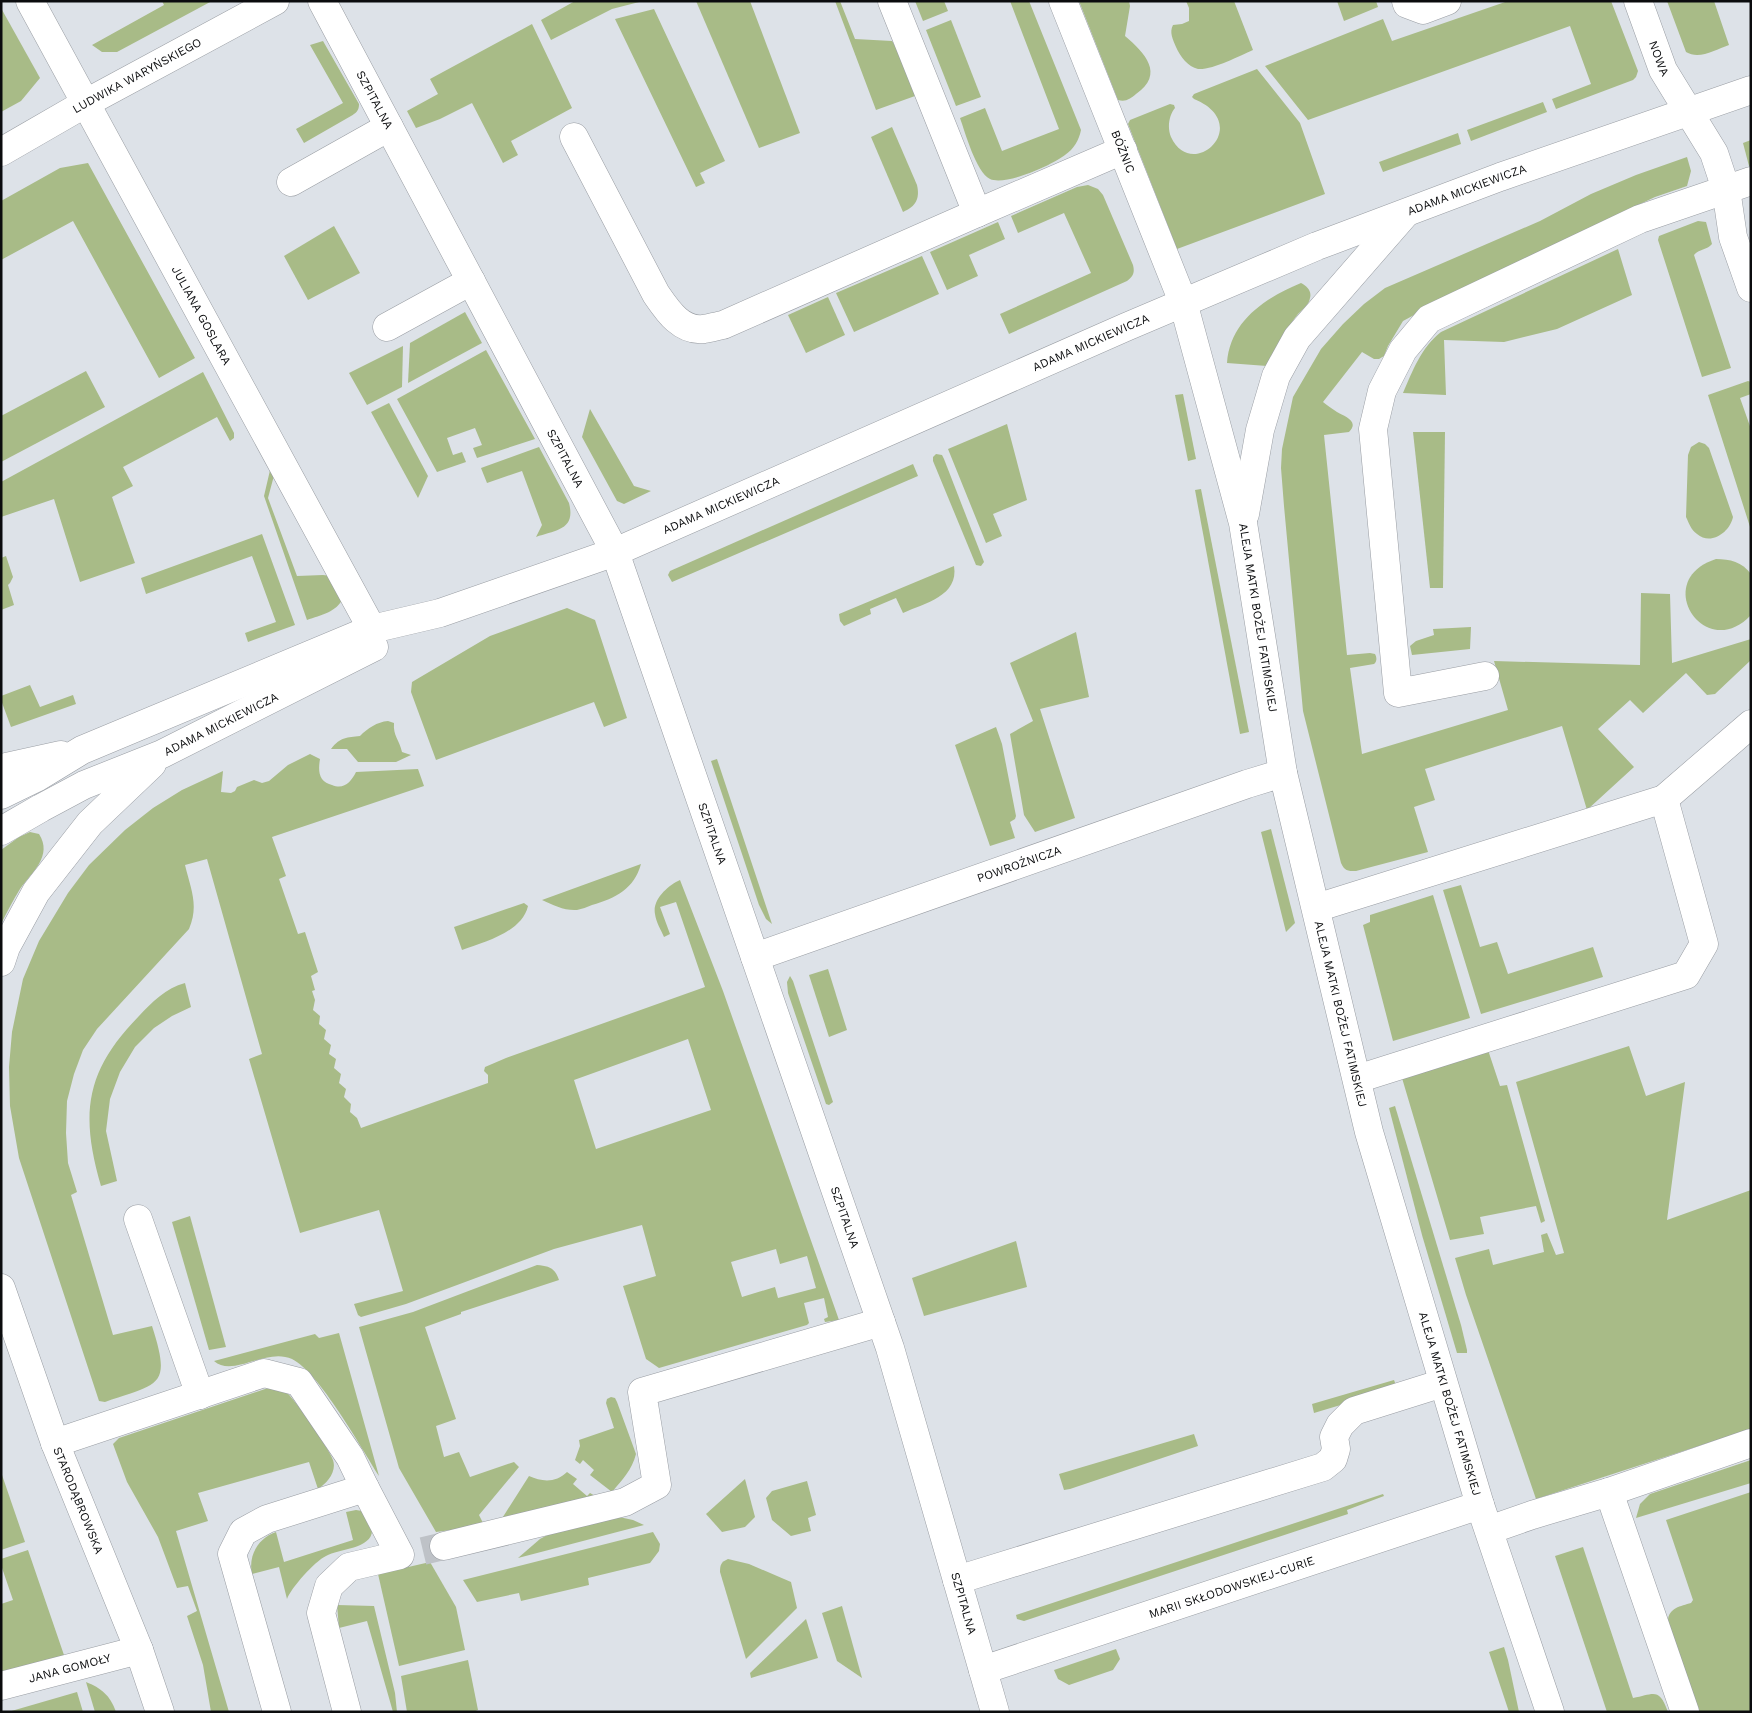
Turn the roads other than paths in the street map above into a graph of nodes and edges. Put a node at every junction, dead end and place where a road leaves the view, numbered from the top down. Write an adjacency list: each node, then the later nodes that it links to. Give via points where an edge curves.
1 (30, 1): 10 (street, JULIANA GOSLARA)
2 (275, 1): 10 (street, LUDWIKA WARYŃSKIEGO)
3 (322, 1): 12 (street, SZPITALNA)
4 (892, 1): 19 (street)
5 (1063, 1): 14 (street, BÓŻNIC)
6 (1406, 1): 7 (street, via 1423,10)
7 (1447, 1)
8 (1638, 1): 11 (street, NOWA, via 1663,70)
9 (1751, 90): 11 (street, ADAMA MICKIEWICZA)
10 (86, 103): 15 (street, LUDWIKA WARYŃSKIEGO); 27 (street, JULIANA GOSLARA)
11 (1690, 112): 17 (street, NOWA); 18 (street, ADAMA MICKIEWICZA)
12 (389, 127): 16 (street); 20 (street, SZPITALNA)
13 (574, 137): 19 (street, via 656,294 672,316 685,326 702,330 723,325)
14 (1123, 150): 19 (street); 22 (street, BÓŻNIC)
15 (1, 152)
16 (291, 182)
17 (1738, 185): 21 (street, NOWA, via 1733,237); 28 (street, via 1640,219 1429,319 1403,350 1382,391 1373,429 1398,694)
18 (1408, 211): 22 (street, ADAMA MICKIEWICZA); 24 (street, via 1297,338 1276,376 1260,430)
19 (976, 213)
20 (471, 281): 23 (street); 25 (street, SZPITALNA)
21 (1751, 288)
22 (1183, 302): 24 (street, ALEJA MATKI BOŻEJ FATIMSKIEJ); 25 (street, ADAMA MICKIEWICZA)
23 (387, 327)
24 (1244, 523): 33 (street, ALEJA MATKI BOŻEJ FATIMSKIEJ)
25 (615, 552): 26 (street, ADAMA MICKIEWICZA); 38 (street, SZPITALNA)
26 (440, 613): 27 (street, ADAMA MICKIEWICZA); 31 (street, ADAMA MICKIEWICZA)
27 (372, 630): 30 (street, ADAMA MICKIEWICZA)
28 (1484, 676)
29 (1751, 724): 35 (street)
30 (82, 750): 32 (street); 34 (street, ADAMA MICKIEWICZA)
31 (162, 754): 36 (street, ADAMA MICKIEWICZA, via 84,785); 39 (street, via 90,823 36,892)
32 (1, 768)
33 (1284, 772): 37 (street, ALEJA MATKI BOŻEJ FATIMSKIEJ); 38 (street, POWROŹNICZA)
34 (1, 795)
35 (1664, 799): 37 (street); 40 (street, via 1704,944 1686,974)
36 (1, 831)
37 (1316, 908): 40 (street, ALEJA MATKI BOŻEJ FATIMSKIEJ)
38 (755, 957): 43 (street, SZPITALNA)
39 (1, 962)
40 (1357, 1079): 44 (street, ALEJA MATKI BOŻEJ FATIMSKIEJ, via 1369,1132)
41 (138, 1219): 45 (street)
42 (1, 1288): 46 (street, STARODĄBROWSKA)
43 (881, 1322): 52 (street, via 642,1392 657,1485 625,1502); 53 (street, SZPITALNA)
44 (1443, 1383): 50 (street, ALEJA MATKI BOŻEJ FATIMSKIEJ); 53 (street, via 1354,1411 1340,1425 1334,1437 1334,1460 1323,1467)
45 (200, 1395): 46 (street); 48 (street, via 264,1373 299,1382 350,1457)
46 (55, 1443): 54 (street, STARODĄBROWSKA)
47 (1751, 1443): 49 (street)
48 (365, 1488): 52 (street); 58 (street, via 267,1519 243,1532 232,1554)
49 (1609, 1492): 51 (street); 62 (street)
50 (1480, 1505): 51 (street, ALEJA MATKI BOŻEJ FATIMSKIEJ); 55 (street, MARII SKŁODOWSKIEJ-CURIE)
51 (1489, 1530): 61 (street, ALEJA MATKI BOŻEJ FATIMSKIEJ)
52 (422, 1550): 59 (street, via 349,1567 328,1586 321,1612)
53 (957, 1580): 55 (street, SZPITALNA)
54 (139, 1650): 56 (street, JANA GOMOŁY); 57 (street, STARODĄBROWSKA)
55 (983, 1670): 60 (street, SZPITALNA)
56 (1, 1686)
57 (160, 1712)
58 (277, 1712)
59 (347, 1712)
60 (995, 1712)
61 (1550, 1712)
62 (1685, 1712)

